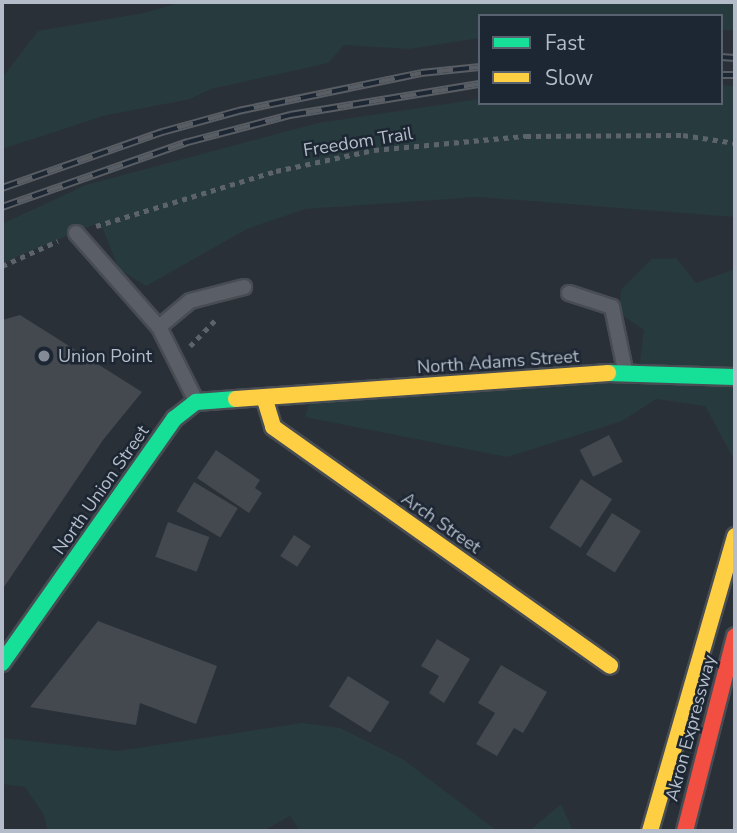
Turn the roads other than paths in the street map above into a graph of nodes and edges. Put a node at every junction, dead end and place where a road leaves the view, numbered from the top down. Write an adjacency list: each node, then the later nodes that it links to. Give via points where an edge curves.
1 (76, 233): 4 (lane)
2 (244, 287): 4 (lane, via 190,301)
3 (569, 293): 5 (lane, via 612,307)
4 (159, 327): 8 (lane)
5 (625, 372): 6 (main road, North Adams Street); 7 (main road, North Adams Street)
6 (734, 377)
7 (265, 400): 8 (main road); 12 (main road, Arch Street, via 273,427)
8 (196, 402): 11 (main road, North Union Street, via 174,419)
9 (735, 536): 13 (main road)
10 (735, 636): 14 (main road, Akron Expressway)
11 (2, 663)
12 (610, 666)
13 (650, 831)
14 (685, 831)

